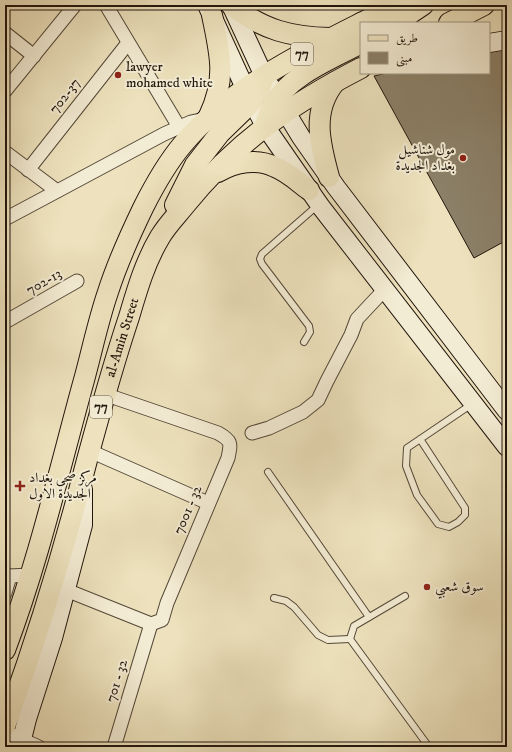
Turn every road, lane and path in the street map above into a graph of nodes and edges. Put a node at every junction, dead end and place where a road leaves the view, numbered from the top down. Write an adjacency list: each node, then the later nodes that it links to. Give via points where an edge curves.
1 (75, 5): 18 (street)
2 (106, 5): 15 (street)
3 (398, 5): 8 (main road, 77)
4 (423, 5): 9 (main road)
5 (484, 5): 10 (main road)
6 (232, 6): 13 (main road, via 252,20 275,30 306,37); 20 (street)
7 (210, 10): 23 (street); 25 (main road, via 218,42 221,76 215,103)
8 (363, 22)
9 (398, 22)
10 (451, 22)
11 (360, 24): 13 (main road, 77)
12 (5, 33): 18 (street)
13 (332, 38): 20 (main road, 77)
14 (507, 40): 16 (street)
15 (128, 43): 27 (street); 29 (street, 702-37)
16 (490, 43)
17 (360, 44): 24 (main road, via 303,75 288,87)
18 (34, 56): 22 (street)
19 (360, 69): 21 (main road, 77)
20 (264, 76): 23 (main road, via 260,89); 24 (street)
21 (338, 80): 24 (main road, 77); 30 (main road, via 325,97 320,118 321,149)
22 (5, 91)
23 (248, 95): 25 (main road, al-Amin Street / 77, via 221,106); 26 (street); 35 (main road, via 195,165)
24 (281, 105): 26 (main road, al-Amin Street / 77); 30 (street)
25 (208, 119): 27 (street, via 190,122); 51 (main road, al-Amin Street / 77, via 183,144 156,183 133,229 108,292)
26 (265, 126): 31 (main road, al-Amin Street / 77); 33 (street)
27 (180, 127): 32 (street)
28 (5, 152): 29 (street)
29 (28, 170): 32 (street)
30 (328, 177): 42 (street)
31 (206, 179): 33 (main road, via 232,164 264,164 275,166); 35 (main road, al-Amin Street / 77)
32 (57, 191): 34 (street)
33 (314, 197): 37 (street); 39 (lane, via 260,259 309,326 310,332)
34 (5, 219)
35 (160, 236): 40 (main road, al-Amin Street / 77, via 144,270)
36 (78, 281): 38 (street, 702-13)
37 (384, 289): 41 (street); 43 (street, via 357,319 318,400 303,412 268,428)
38 (5, 322)
39 (304, 342)
40 (104, 394): 46 (main road, al-Amin Street / 77); 49 (street, 7001 - 32, via 218,433 228,439 231,445 228,458)
41 (473, 404): 44 (lane); 45 (street)
42 (507, 412)
43 (252, 432)
44 (420, 439): 44 (lane, via 407,448 406,466 417,495 438,524 449,527 465,515 465,508)
45 (507, 447)
46 (90, 452): 48 (main road, al-Amin Street / 77); 49 (street)
47 (268, 472): 56 (lane)
48 (83, 476): 52 (street, via 83,525); 60 (main road, al-Amin Street / 77, via 38,631)
49 (208, 503): 57 (street, 7001 - 32, via 162,620)
50 (7, 576): 51 (street); 53 (street)
51 (29, 576): 59 (main road, al-Amin Street / 77)
52 (66, 590): 57 (street); 62 (street)
53 (5, 593)
54 (405, 596): 56 (lane)
55 (274, 598): 58 (lane, via 286,601 294,607 318,635 328,640)
56 (369, 617): 58 (lane, via 354,626)
57 (151, 624): 64 (street, 701 - 32)
58 (350, 639): 65 (lane)
59 (5, 650)
60 (5, 726)
61 (5, 732): 62 (street)
62 (21, 743): 63 (street)
63 (39, 747)
64 (114, 747)
65 (429, 747)

